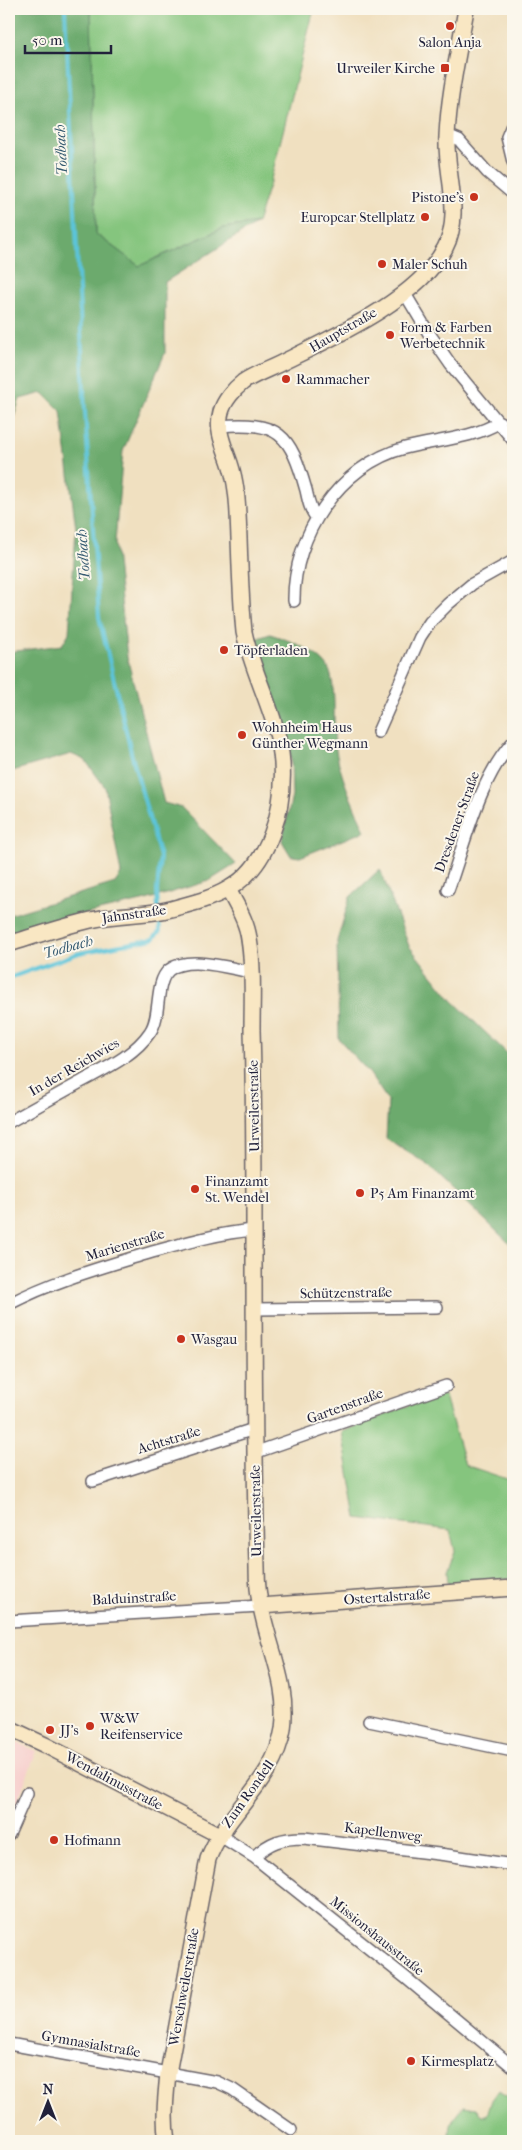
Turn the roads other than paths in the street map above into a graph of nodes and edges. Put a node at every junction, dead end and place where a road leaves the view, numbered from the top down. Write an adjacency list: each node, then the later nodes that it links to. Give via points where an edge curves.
1 (466, 9): 3 (main road, Hauptstraße)
2 (513, 123): 4 (street, via 507,137)
3 (447, 135): 5 (street, via 459,140 487,172); 6 (main road, Hauptstraße, via 446,156 453,216 451,233 437,260)
4 (513, 162)
5 (511, 188)
6 (404, 292): 7 (street, via 451,364); 8 (main road, Hauptstraße, via 364,320 244,382 225,402)
7 (500, 422): 9 (street); 10 (street, via 483,431 403,448 377,458 338,489)
8 (219, 426): 10 (street, via 257,426 273,430 285,440 295,454 311,509); 15 (main road, Hauptstraße, via 235,482 244,632 282,761 282,795 263,853)
9 (513, 440)
10 (317, 518): 12 (street, via 296,569)
11 (513, 561): 13 (street, via 472,584 430,622 420,637)
12 (294, 601)
13 (378, 732)
14 (513, 742): 16 (street, Dresdener Straße, via 485,785)
15 (228, 889): 17 (main road, Jahnstraße, via 169,910 98,919); 18 (main road, Urweilerstraße, via 246,925)
16 (448, 890)
17 (9, 944)
18 (251, 972): 19 (street, In der Reichwies, via 184,963 169,970 164,977 151,1031 139,1044 117,1062); 20 (main road, Urweilerstraße)
19 (9, 1122)
20 (254, 1230): 21 (street, Marienstraße, via 236,1231 102,1267 36,1290); 23 (main road, Urweilerstraße)
21 (9, 1304)
22 (437, 1306): 23 (street, Schützenstraße)
23 (254, 1309): 25 (main road, Urweilerstraße)
24 (446, 1386): 26 (street, Gartenstraße)
25 (254, 1429): 26 (main road, Urweilerstraße); 27 (street, Achtstraße)
26 (254, 1453): 29 (main road, Urweilerstraße)
27 (93, 1481)
28 (513, 1588): 29 (main road, Ostertalstraße)
29 (260, 1606): 30 (street, Balduinstraße); 36 (main road, Zum Rondell, via 285,1698 282,1732 276,1754 262,1779)
30 (9, 1621)
31 (370, 1721): 33 (street)
32 (9, 1728): 36 (main road, Wendalinusstraße)
33 (513, 1751)
34 (27, 1793): 35 (street)
35 (9, 1834)
36 (218, 1835): 37 (street, Missionshausstraße); 41 (main road, Werschweilerstraße, via 202,1884)
37 (254, 1857): 38 (street, Kapellenweg, via 274,1841 304,1838); 40 (street, Missionshausstraße)
38 (513, 1865)
39 (9, 2044): 41 (street, Gymnasialstraße)
40 (513, 2067)
41 (168, 2073): 42 (street, Gymnasialstraße, via 217,2082); 43 (main road, Werschweilerstraße, via 165,2106)
42 (291, 2130)
43 (167, 2141)

